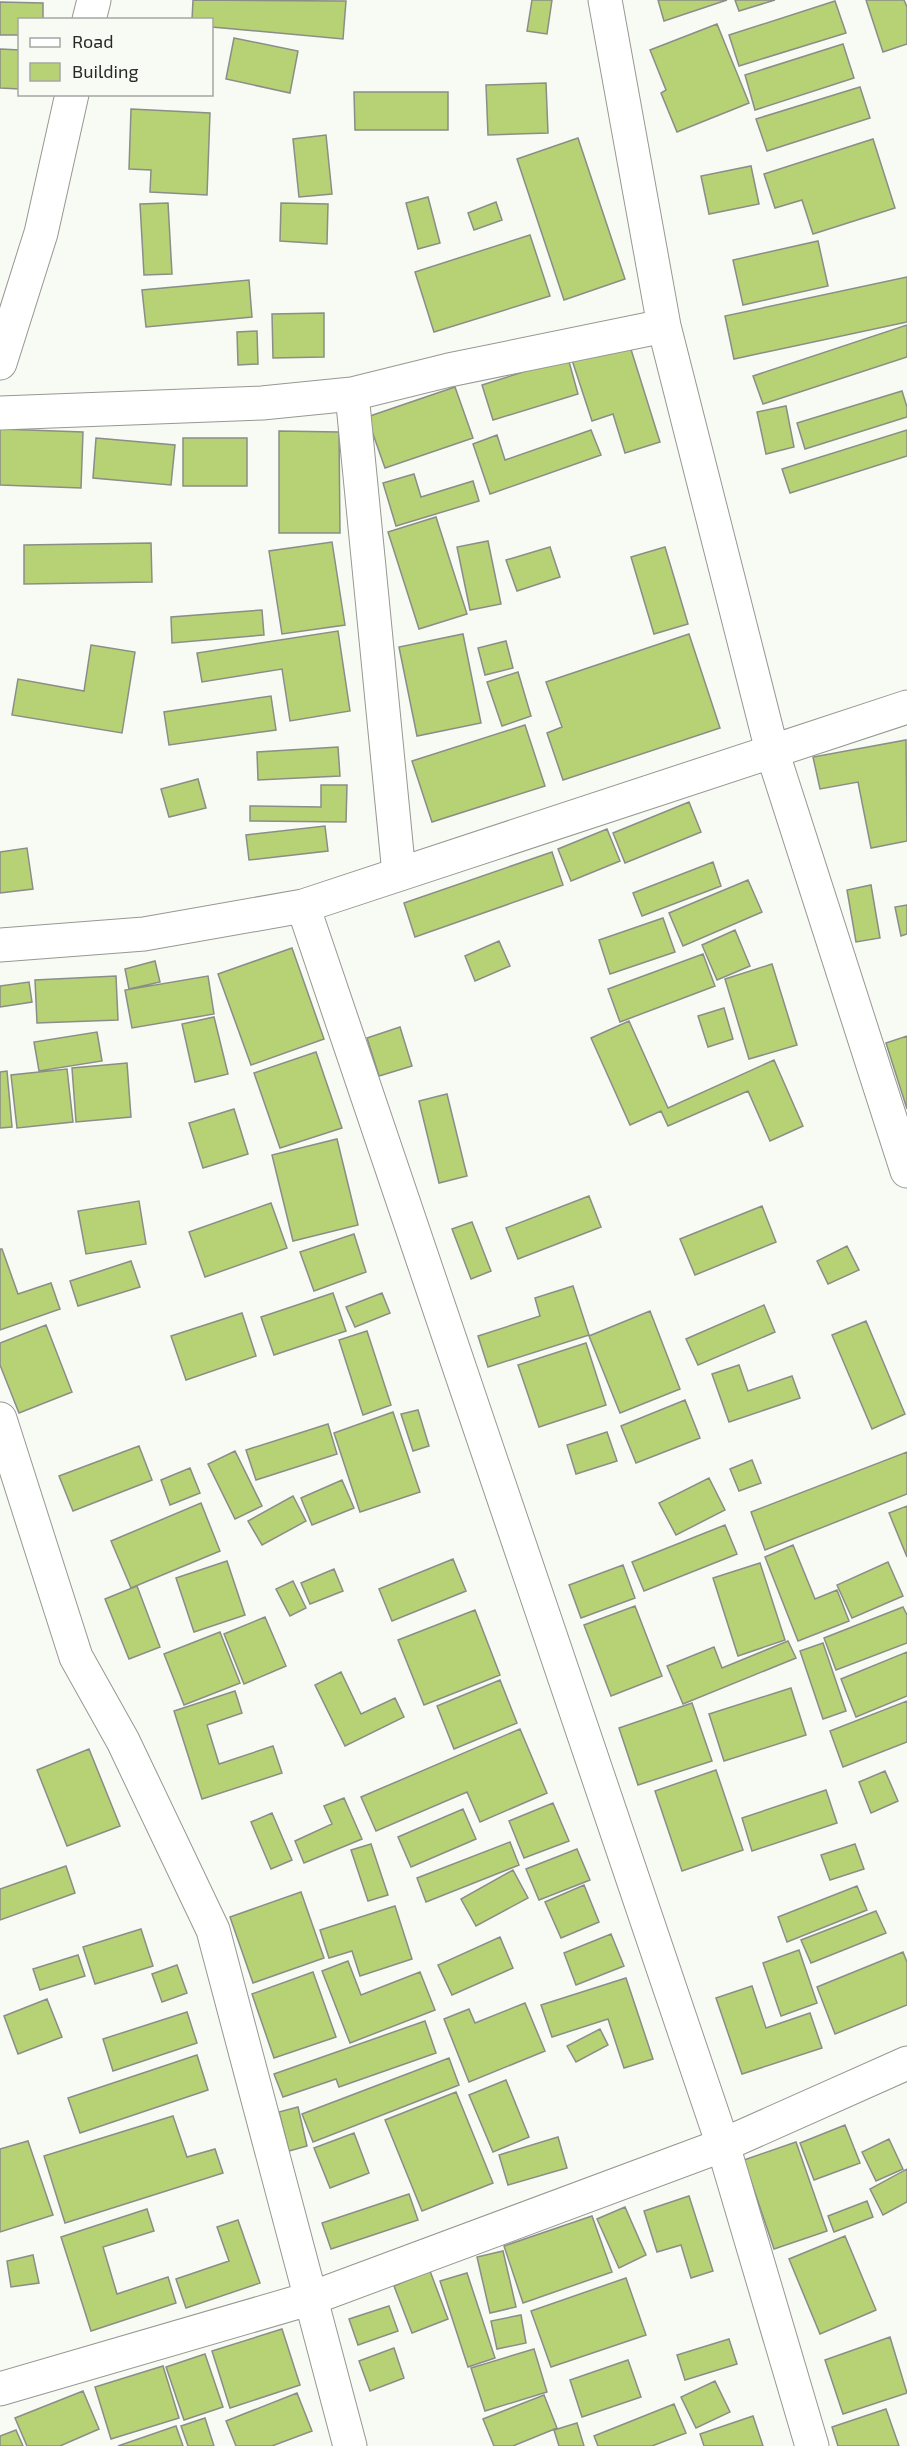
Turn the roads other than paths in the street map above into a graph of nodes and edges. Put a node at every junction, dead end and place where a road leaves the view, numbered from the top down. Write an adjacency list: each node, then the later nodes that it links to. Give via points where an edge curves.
1 (94, 0): 3 (street)
2 (605, 0): 5 (street)
3 (90, 18)
4 (72, 96): 6 (street, via 41,233)
5 (664, 326): 7 (street); 10 (street)
6 (0, 363)
7 (352, 394): 8 (street, via 262,402); 11 (street)
8 (0, 413)
9 (907, 707): 10 (street)
10 (772, 751): 11 (street); 14 (street)
11 (399, 874): 12 (street)
12 (303, 906): 13 (street, via 144,934); 17 (street)
13 (0, 945)
14 (907, 1171)
15 (0, 1419): 18 (street, via 76,1657 123,1741 213,1930)
16 (907, 2063): 17 (street)
17 (723, 2145): 18 (street); 21 (street)
18 (312, 2298): 19 (street); 20 (street)
19 (0, 2389)
20 (350, 2446)
21 (812, 2446)

